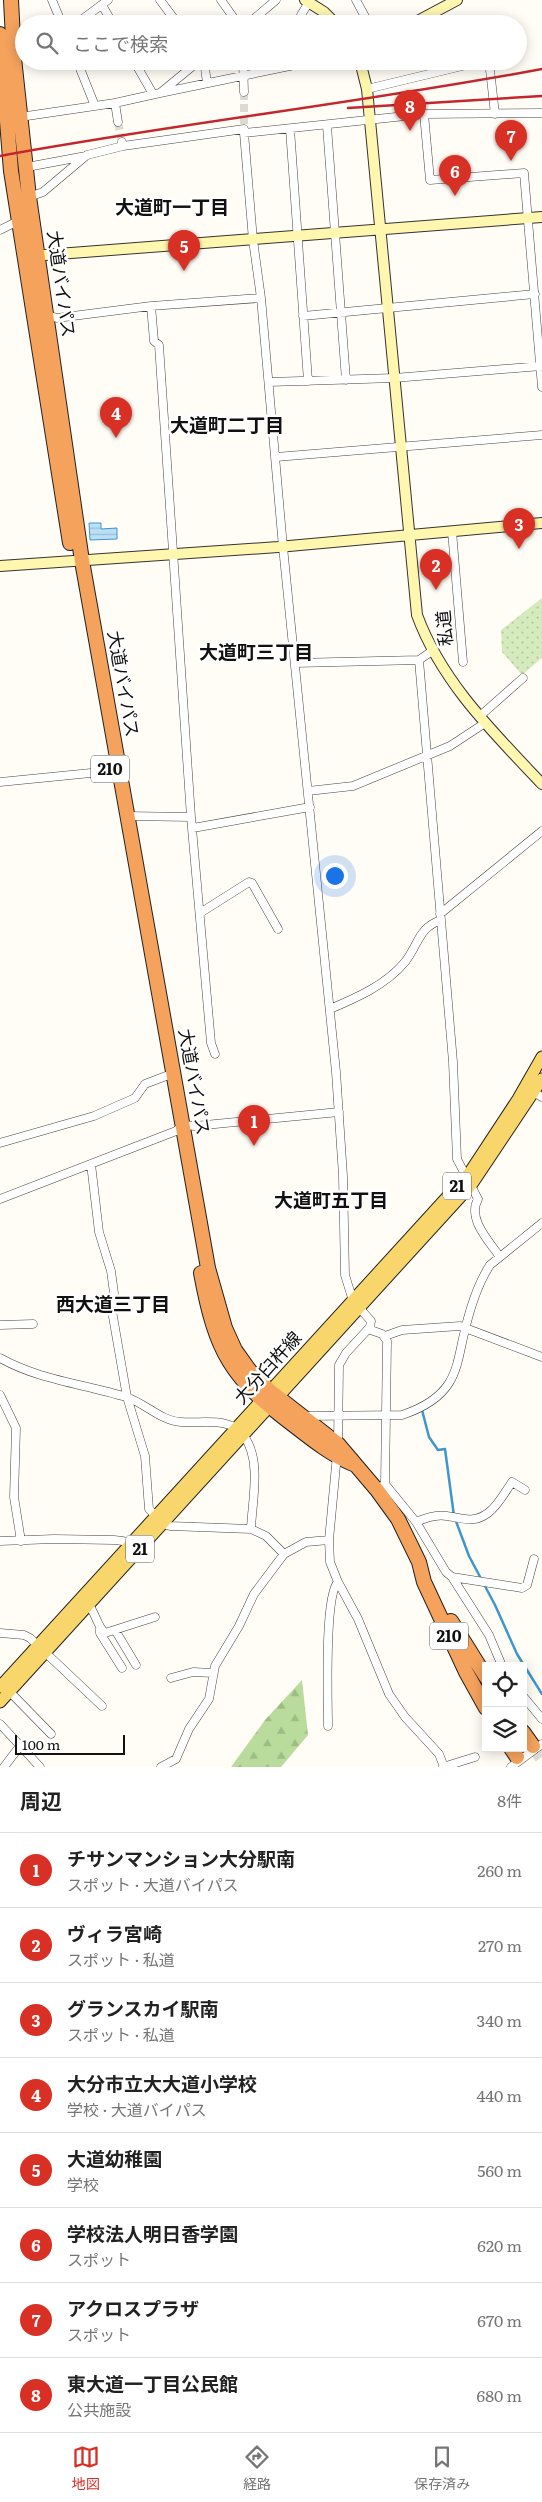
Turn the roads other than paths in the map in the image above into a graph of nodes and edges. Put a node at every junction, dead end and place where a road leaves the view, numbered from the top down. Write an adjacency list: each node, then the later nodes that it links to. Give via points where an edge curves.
1 (11, 0): 41 (highway, 大道バイパス / 210)
2 (52, 0): 11 (street)
3 (160, 0): 14 (street)
4 (221, 0): 15 (street)
5 (276, 0): 16 (street)
6 (356, 0): 19 (street)
7 (457, 0): 10 (street)
8 (307, 1): 17 (street); 18 (street)
9 (105, 2): 12 (street); 13 (street)
10 (445, 3): 20 (street)
11 (58, 15)
12 (88, 15)
13 (110, 15)
14 (171, 15)
15 (232, 15)
16 (258, 15)
17 (301, 15)
18 (327, 15)
19 (364, 15)
20 (426, 15)
21 (0, 34): 41 (highway, 大道バイパス / 210)
22 (81, 70): 37 (street)
23 (140, 70): 35 (street)
24 (188, 70): 35 (street)
25 (205, 70): 32 (street)
26 (244, 70): 31 (street)
27 (275, 70): 31 (street)
28 (362, 70): 33 (street)
29 (445, 70): 33 (street)
30 (490, 70): 39 (street)
31 (245, 77): 32 (street); 34 (street)
32 (207, 83): 35 (street)
33 (367, 89): 42 (street)
34 (244, 92)
35 (156, 94): 36 (street)
36 (115, 103): 37 (street); 43 (street)
37 (95, 106): 41 (street)
38 (424, 114): 39 (street); 42 (street); 52 (street, via 430,180 524,173)
39 (495, 114): 40 (street)
40 (542, 114)
41 (9, 120): 48 (highway, 大道バイパス / 210); 49 (highway, 大道バイパス / 210)
42 (370, 120): 44 (street); 55 (street)
43 (118, 122)
44 (327, 126): 46 (street); 56 (street)
45 (244, 129): 46 (street); 47 (street, via 123,144); 58 (street)
46 (290, 129): 57 (street)
47 (87, 155): 48 (street); 50 (street, via 43,192)
48 (26, 167): 50 (highway, 大道バイパス / 210)
49 (6, 172): 53 (highway, 大道バイパス / 210)
50 (30, 197): 53 (street); 59 (highway, 大道バイパス / 210)
51 (542, 217): 52 (street)
52 (528, 218): 55 (street); 60 (street)
53 (19, 221): 54 (street); 59 (highway, 大道バイパス / 210)
54 (0, 230)
55 (380, 230): 56 (street); 63 (street)
56 (334, 234): 57 (street); 64 (street)
57 (298, 237): 58 (street); 66 (street)
58 (253, 240): 59 (street); 61 (street)
59 (32, 256): 65 (highway, 大道バイパス / 210); 81 (highway, 大道バイパス / 210)
60 (535, 294): 63 (street); 67 (street)
61 (261, 298): 62 (street); 71 (street)
62 (151, 306): 65 (street, via 57,318); 80 (street, via 154,341 159,345)
63 (387, 308): 64 (street); 68 (street)
64 (341, 312): 66 (street); 69 (street)
65 (47, 316): 81 (highway, 大道バイパス / 210)
66 (303, 316): 70 (street)
67 (541, 366): 68 (street); 72 (street)
68 (394, 378): 69 (street); 74 (street)
69 (346, 380): 70 (street)
70 (308, 381): 71 (street)
71 (269, 382): 75 (street)
72 (542, 387)
73 (542, 435): 74 (street)
74 (400, 446): 75 (street); 78 (street)
75 (276, 458): 79 (street)
76 (542, 523): 77 (street)
77 (452, 531): 78 (street); 85 (street, 私道)
78 (408, 535): 79 (street); 83 (street, via 416,616)
79 (283, 547): 80 (street); 86 (street)
80 (174, 554): 81 (street); 96 (street)
81 (78, 561): 82 (street); 90 (highway, 大道バイパス / 210); 95 (highway, 大道バイパス / 210)
82 (0, 566)
83 (432, 651): 84 (street); 88 (street, via 449,679)
84 (419, 660): 86 (street); 89 (street)
85 (463, 662)
86 (295, 663): 93 (street)
87 (524, 678): 88 (street)
88 (483, 720): 89 (street, via 450,746); 92 (street)
89 (428, 755): 93 (street, via 353,786); 100 (street)
90 (110, 771): 91 (street); 105 (highway, 大道バイパス / 210)
91 (0, 782)
92 (542, 784)
93 (308, 791): 94 (street)
94 (310, 807): 97 (street); 102 (street)
95 (128, 816): 96 (street); 109 (highway, 大道バイパス / 210)
96 (192, 817): 97 (street)
97 (192, 828): 99 (street)
98 (542, 831): 100 (street)
99 (200, 913): 101 (street, via 249,882); 103 (street, via 211,1043)
100 (440, 917): 102 (street, via 427,924 404,962 390,976); 112 (street, via 453,1062 457,1160)
101 (278, 929)
102 (330, 1009): 108 (street)
103 (215, 1054)
104 (542, 1057): 112 (main road, 大分臼杵線 / 21)
105 (166, 1076): 109 (highway, 大道バイパス / 210); 110 (street, via 145,1084 135,1098 94,1116)
106 (542, 1079): 107 (main road, 大分臼杵線 / 21)
107 (538, 1095): 112 (main road, 大分臼杵線 / 21)
108 (339, 1112): 109 (street); 116 (street, via 345,1275)
109 (179, 1128): 111 (street); 126 (highway, 大道バイパス / 210, via 204,1288 215,1332 241,1380)
110 (0, 1143)
111 (91, 1164): 113 (street); 125 (street, via 99,1232 111,1271 112,1311)
112 (468, 1181): 115 (street, via 478,1199 474,1207 475,1217); 116 (main road, 大分臼杵線 / 21)
113 (0, 1199)
114 (542, 1223): 115 (street)
115 (500, 1257): 119 (street, via 484,1274)
116 (357, 1305): 120 (street, via 370,1319); 126 (main road, 大分臼杵線 / 21)
117 (33, 1324): 118 (street)
118 (0, 1325)
119 (465, 1327): 121 (street, via 447,1325 402,1330); 122 (street); 128 (street, via 455,1370 440,1394 415,1411 402,1415)
120 (368, 1329): 121 (street); 127 (street, via 340,1361)
121 (385, 1336): 128 (street, via 388,1345)
122 (541, 1355)
123 (0, 1358): 125 (street, via 55,1379)
124 (0, 1395): 139 (street, via 16,1428 14,1497)
125 (127, 1398): 130 (street, via 170,1421 226,1423); 134 (street, via 142,1442 149,1509)
126 (270, 1399): 129 (highway, 大道バイパス / 210); 130 (main road, 大分臼杵線 / 21); 131 (highway, 大道バイパス / 210)
127 (338, 1414): 128 (street); 129 (street); 131 (street)
128 (387, 1414): 132 (street)
129 (303, 1415): 131 (highway, 大道バイパス / 210)
130 (240, 1432): 134 (main road, 大分臼杵線 / 21); 136 (street, via 254,1465)
131 (338, 1451): 132 (highway, 大道バイパス / 210); 137 (street)
132 (381, 1487): 135 (street); 143 (highway, 大道バイパス / 210)
133 (525, 1490): 135 (street, via 512,1482 490,1512 470,1521 445,1515)
134 (159, 1520): 136 (street, via 185,1528); 140 (main road, 大分臼杵線 / 21)
135 (416, 1522): 144 (street)
136 (251, 1529): 141 (street, via 266,1536)
137 (329, 1540): 141 (street, via 306,1542); 145 (street, via 330,1562)
138 (0, 1541): 139 (street)
139 (21, 1541): 140 (street, via 124,1540)
140 (135, 1547): 146 (main road, 大分臼杵線 / 21)
141 (284, 1554): 156 (street, via 254,1594)
142 (534, 1559): 144 (street, via 527,1585 522,1588)
143 (419, 1562): 155 (highway, 大道バイパス / 210); 162 (highway, 大道バイパス / 210, via 424,1582)
144 (452, 1578): 152 (street, via 489,1636)
145 (338, 1582): 165 (street, via 334,1587 329,1623); 175 (street, via 395,1704 439,1754)
146 (86, 1601): 148 (street, via 95,1611); 151 (main road, 大分臼杵線 / 21)
147 (155, 1617): 149 (street)
148 (100, 1628): 149 (street, via 105,1633); 154 (street)
149 (115, 1630): 153 (street)
150 (0, 1633): 151 (street, via 24,1635)
151 (42, 1648): 158 (main road, 大分臼杵線 / 21); 161 (street)
152 (500, 1662)
153 (136, 1665)
154 (122, 1668)
155 (482, 1671)
156 (213, 1672): 157 (street, via 193,1672); 174 (street, via 209,1699 189,1729 176,1759)
157 (171, 1678)
158 (4, 1688): 160 (main road, 大分臼杵線 / 21); 166 (street)
159 (527, 1701): 163 (street)
160 (0, 1702)
161 (102, 1706)
162 (485, 1707)
163 (542, 1719)
164 (0, 1724): 169 (street)
165 (328, 1726)
166 (51, 1734)
167 (527, 1735): 168 (highway)
168 (538, 1745): 171 (street)
169 (20, 1746): 172 (street); 173 (street)
170 (475, 1757): 175 (street)
171 (513, 1758)
172 (4, 1767)
173 (40, 1767)
174 (161, 1767)
175 (443, 1767)

